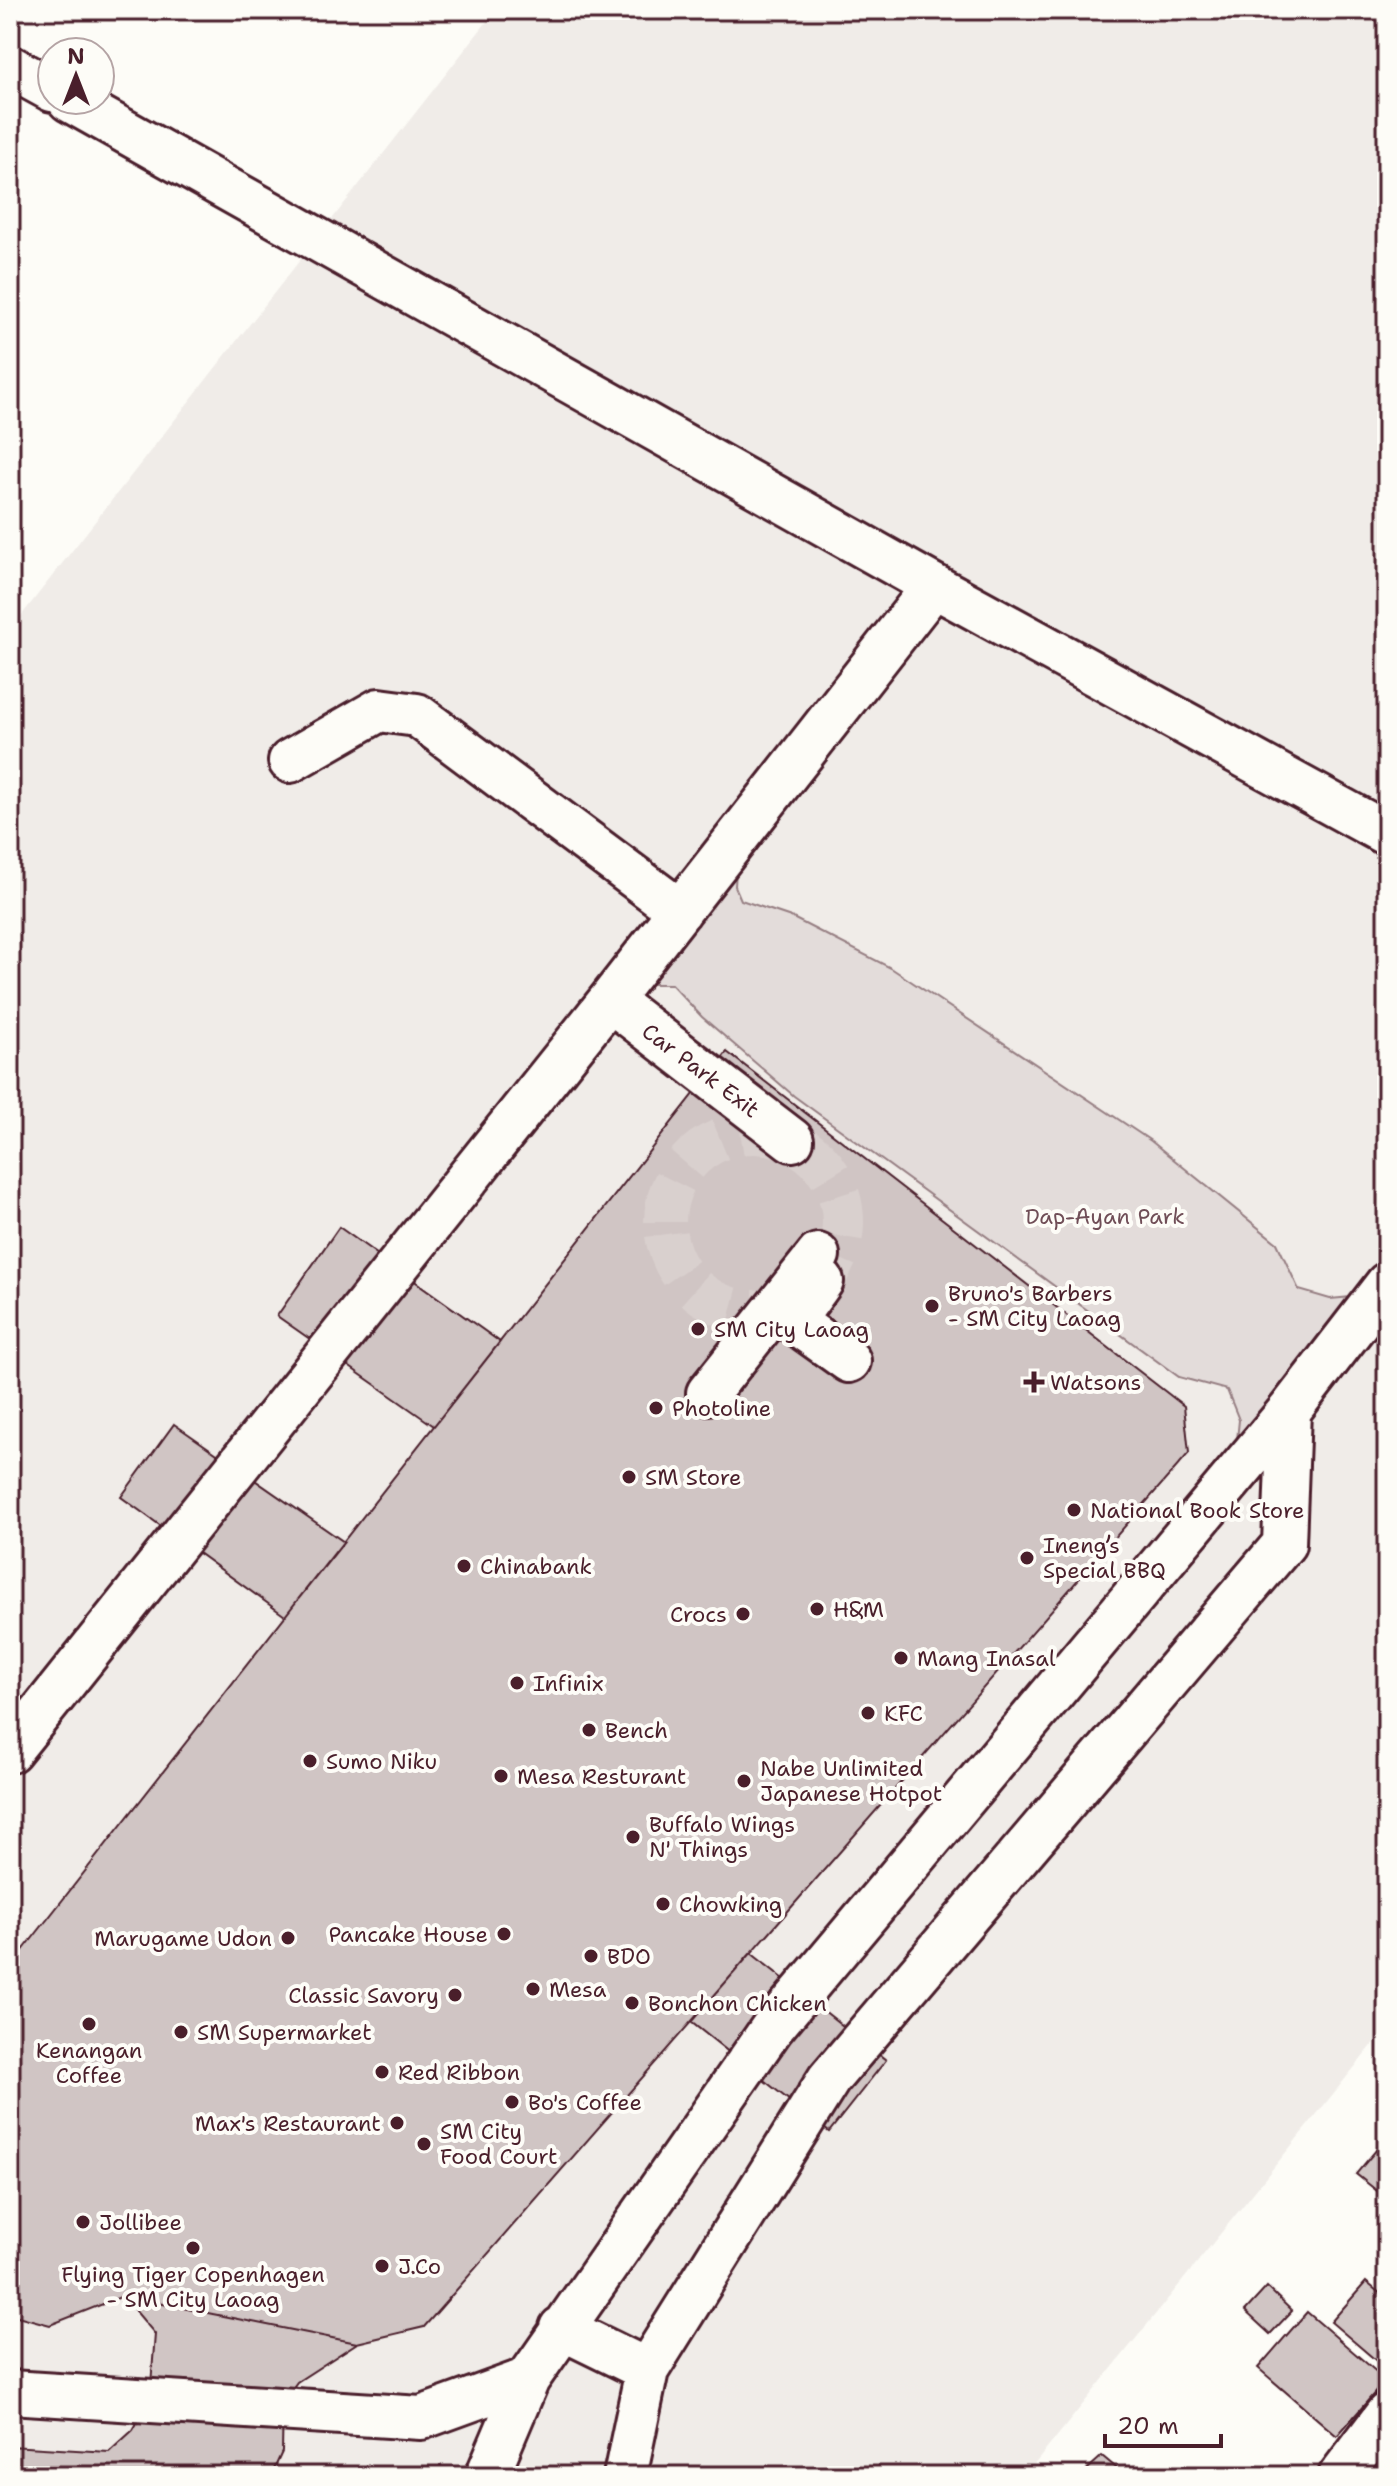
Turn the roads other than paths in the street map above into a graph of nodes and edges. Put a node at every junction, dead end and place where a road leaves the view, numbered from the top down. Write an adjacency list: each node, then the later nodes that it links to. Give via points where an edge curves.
1 (10, 67): 2 (street)
2 (36, 81)
3 (97, 116): 4 (street)
4 (934, 586): 6 (street); 7 (street)
5 (290, 761): 7 (street, via 379,710 417,715)
6 (1387, 834)
7 (680, 911): 8 (street)
8 (604, 1008): 9 (street, Car Park Exit); 14 (street)
9 (786, 1146)
10 (1387, 1284): 13 (street)
11 (849, 1361): 12 (street, via 793,1321 824,1262)
12 (708, 1393)
13 (1289, 1411): 15 (street, via 772,2028); 16 (street, via 1284,1544 829,2079)
14 (10, 1751)
15 (561, 2328): 16 (street); 17 (street)
16 (647, 2370): 21 (street)
17 (528, 2379): 18 (street, via 421,2418); 20 (street)
18 (10, 2392)
19 (1387, 2414): 22 (street)
20 (487, 2476)
21 (625, 2476)
22 (1340, 2476)

